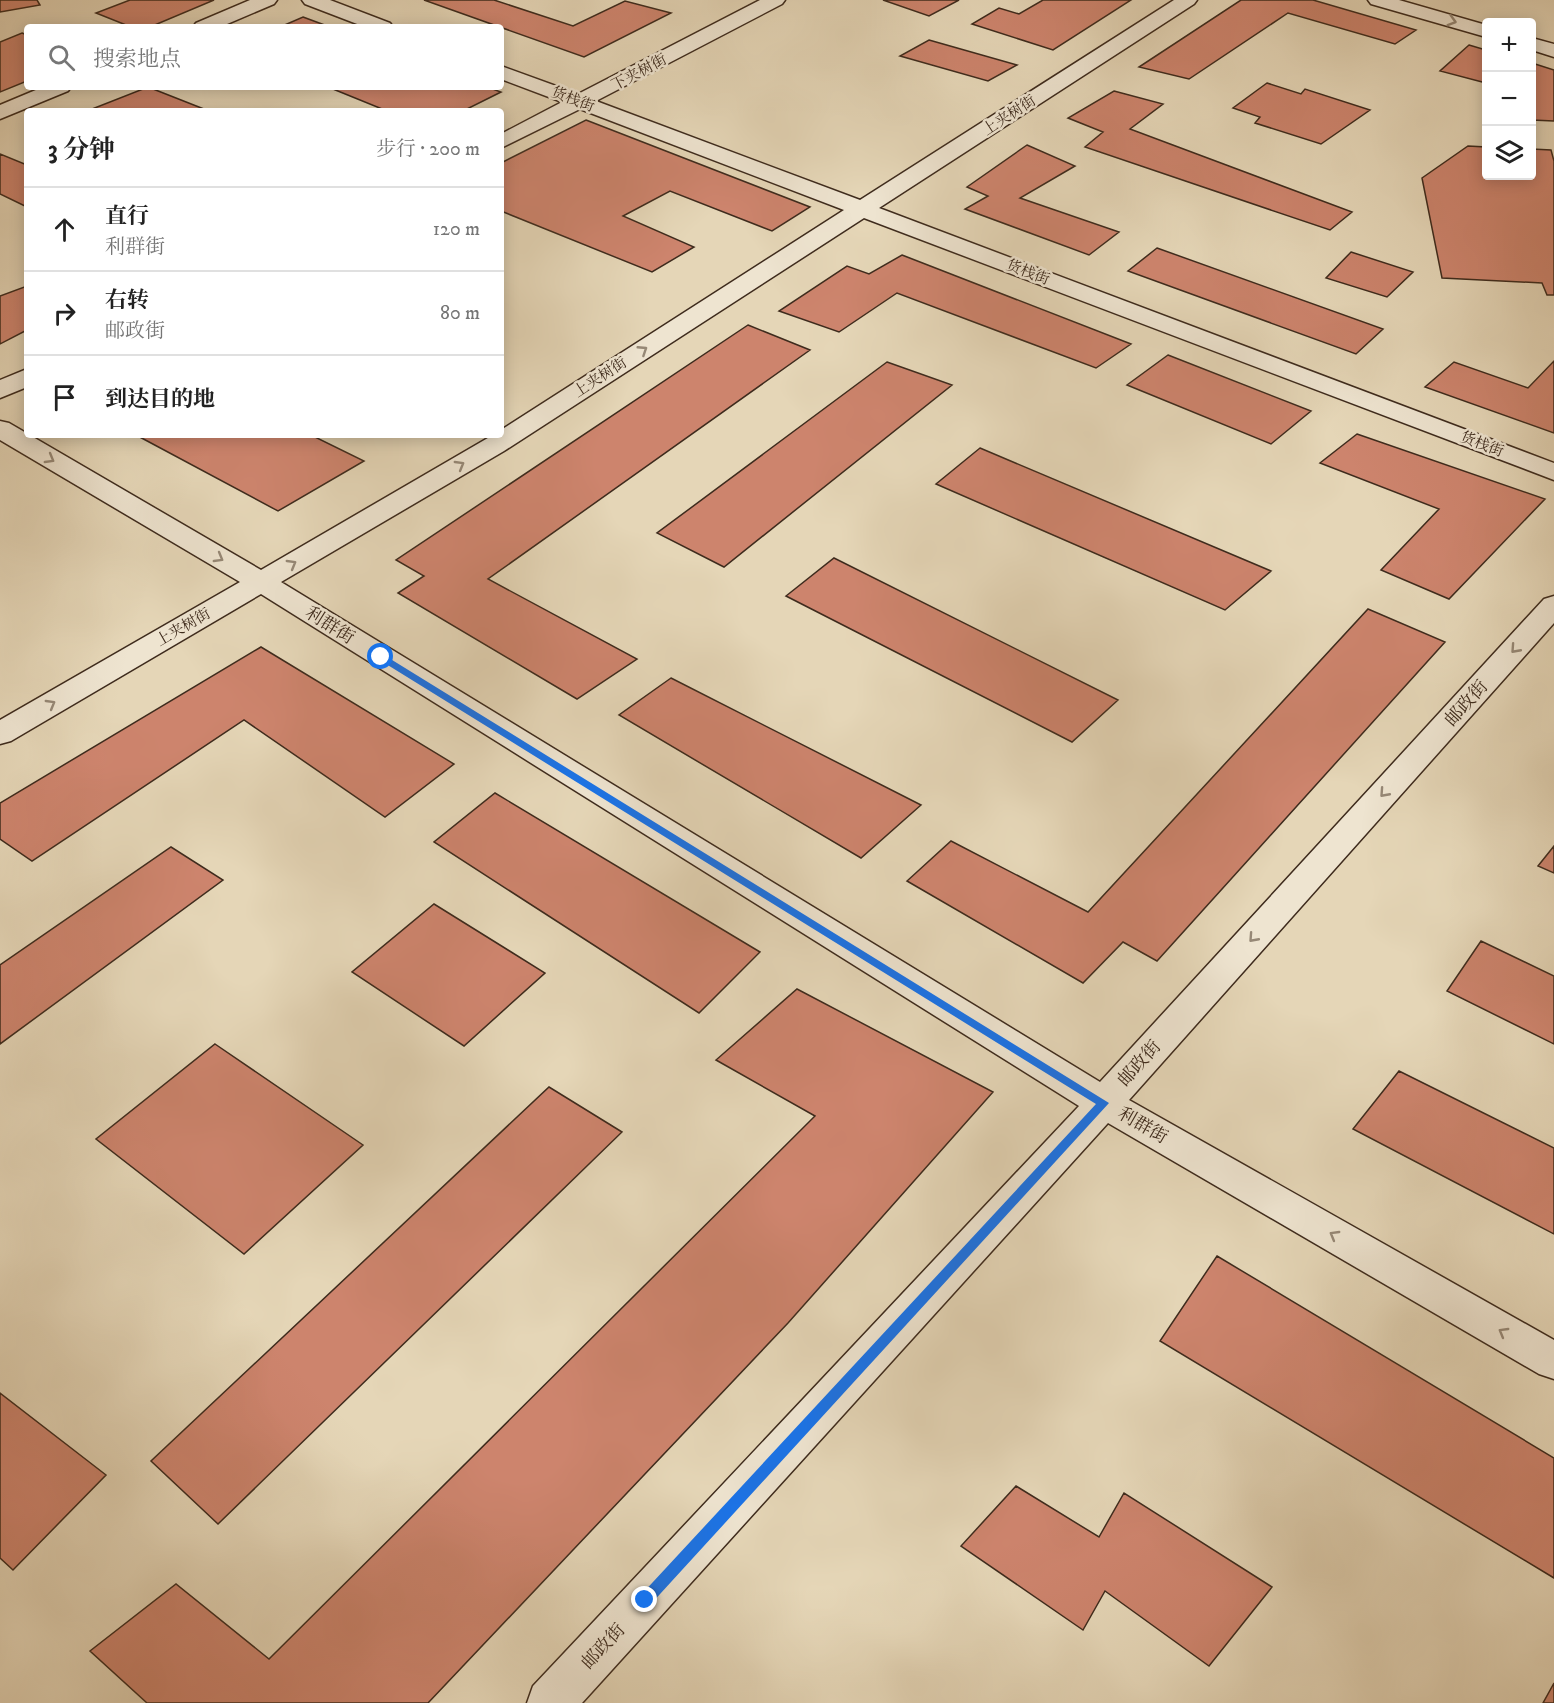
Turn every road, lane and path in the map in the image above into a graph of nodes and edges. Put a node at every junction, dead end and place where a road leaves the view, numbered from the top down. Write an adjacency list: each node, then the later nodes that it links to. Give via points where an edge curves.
1 (267, 0): 6 (street)
2 (312, 0): 7 (street)
3 (775, 0): 13 (street, 下夹树街)
4 (1187, 0): 16 (street, 上夹树街)
5 (1378, 0): 8 (street, one-way to 8)
6 (210, 24)
7 (375, 24)
8 (1482, 30)
9 (1536, 45): 10 (street)
10 (1554, 51)
11 (504, 73): 13 (street, 货栈街)
12 (54, 90): 14 (street)
13 (581, 102): 15 (street, 下夹树街); 16 (street, 货栈街)
14 (0, 113)
15 (504, 140)
16 (863, 209): 20 (street, 货栈街); 21 (street, 上夹树街, one-way to 16, via 495,445)
17 (24, 378): 18 (street)
18 (0, 390)
19 (0, 429): 21 (street, 利群街, one-way to 21)
20 (1554, 472)
21 (261, 582): 23 (street, 上夹树街, one-way to 21); 24 (street, 利群街)
22 (1554, 605): 24 (street, 邮政街, one-way to 24)
23 (0, 734)
24 (1104, 1103): 25 (street, 利群街, one-way to 24); 26 (street, 邮政街)
25 (1554, 1361)
26 (550, 1703)

